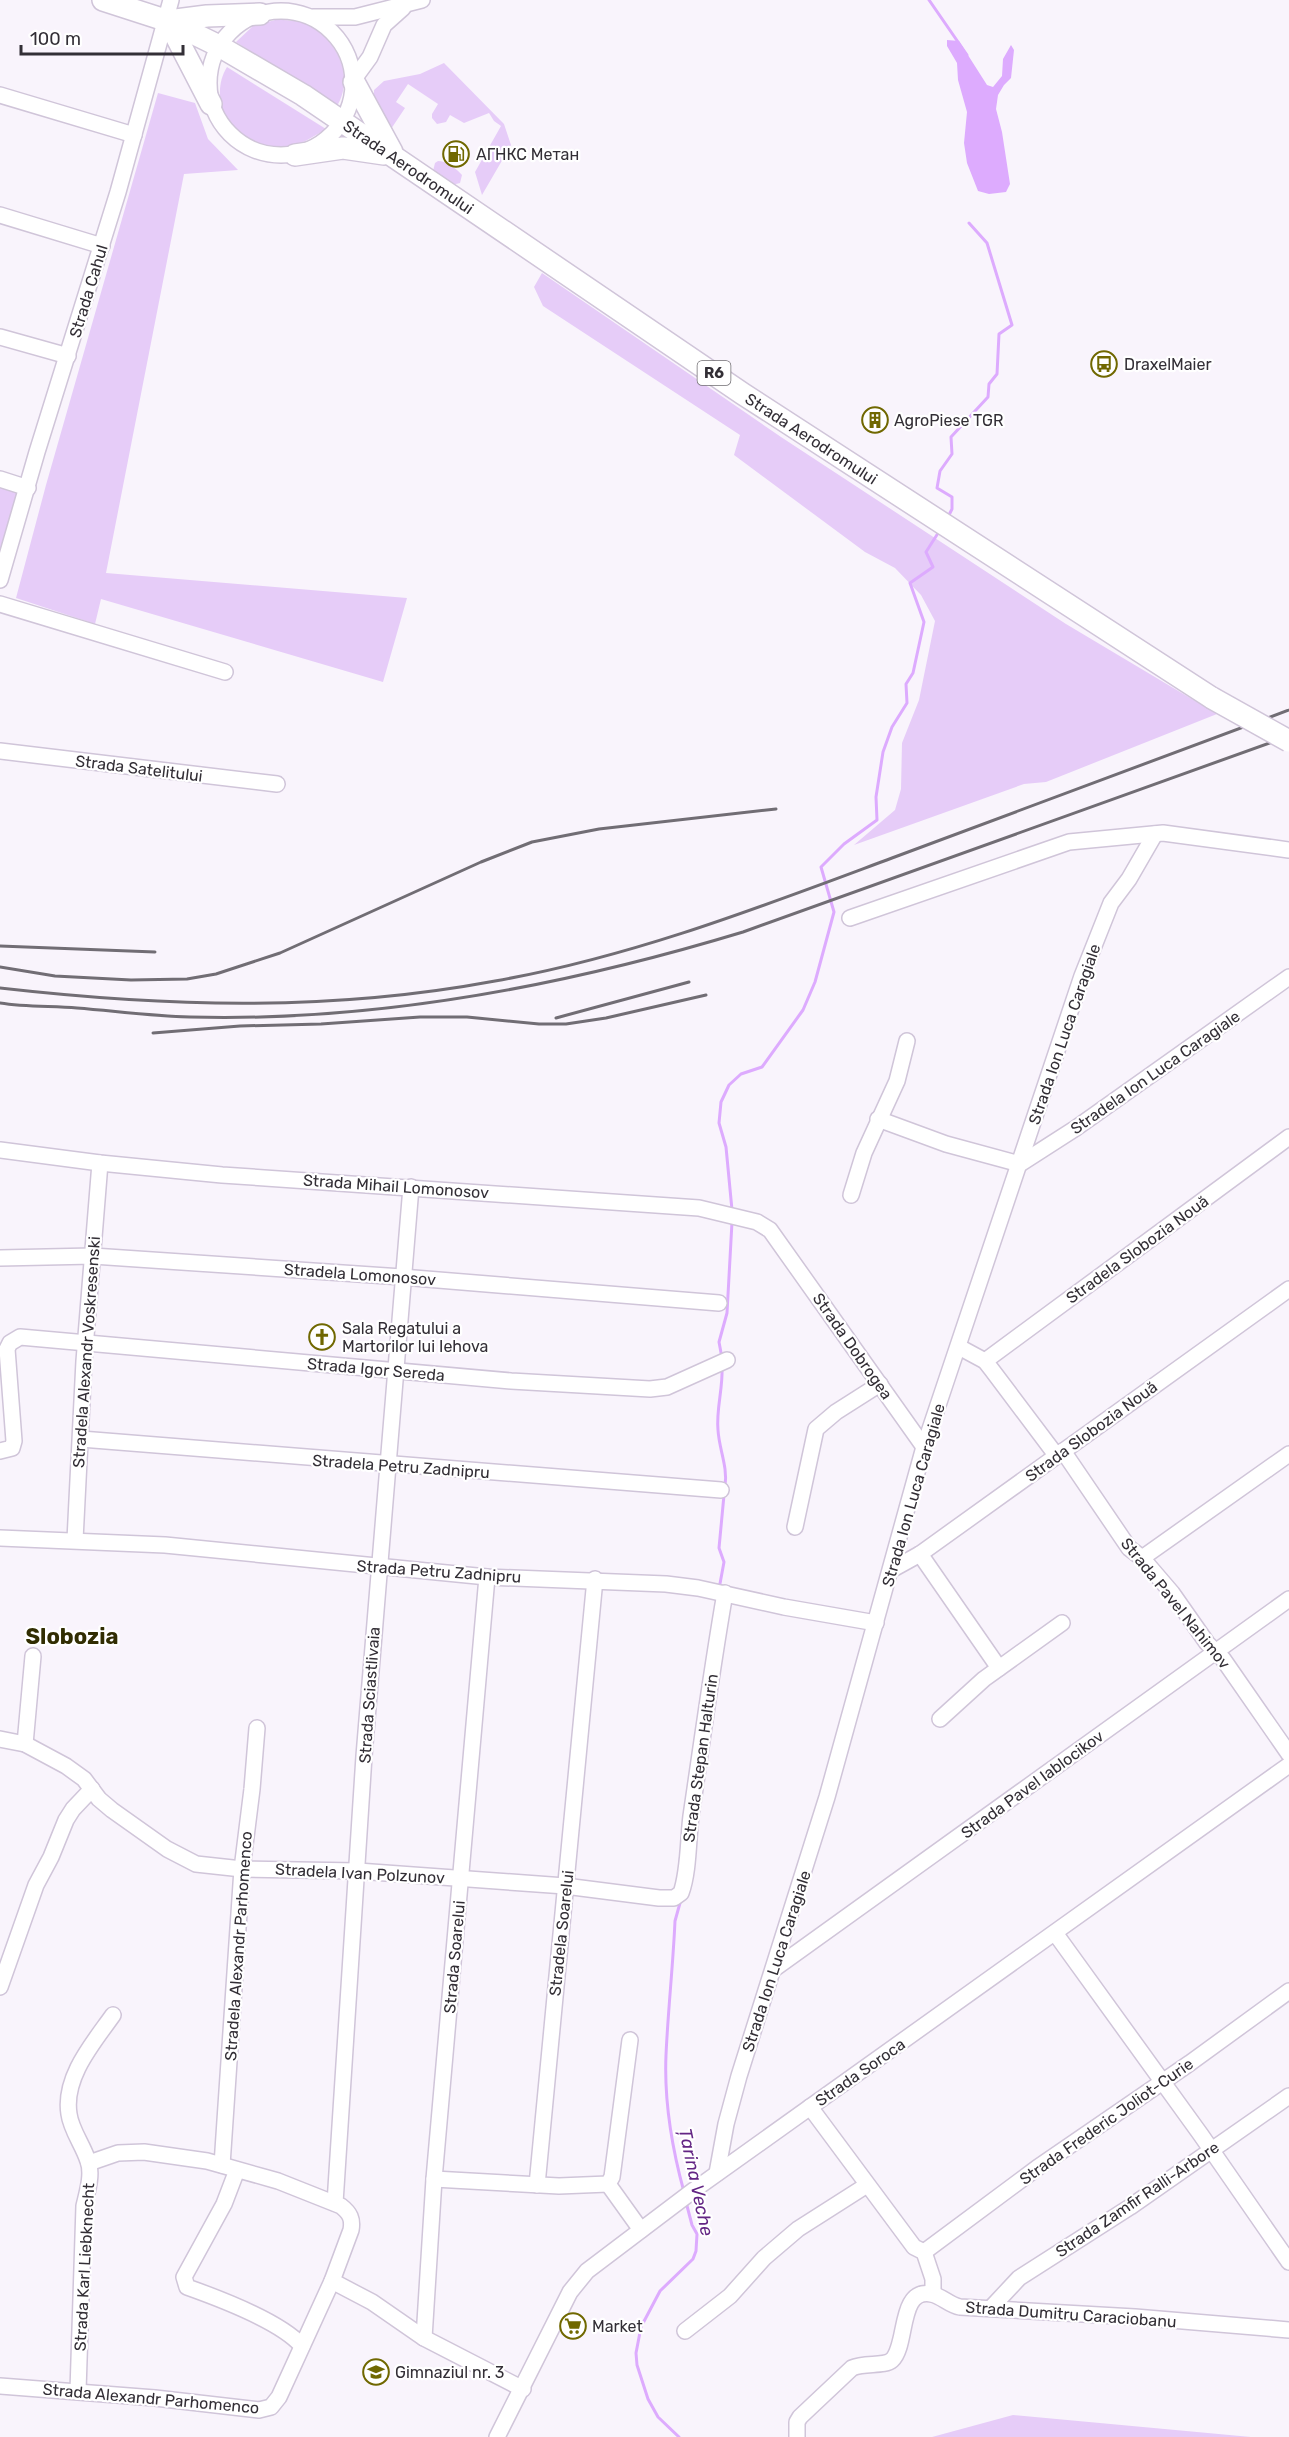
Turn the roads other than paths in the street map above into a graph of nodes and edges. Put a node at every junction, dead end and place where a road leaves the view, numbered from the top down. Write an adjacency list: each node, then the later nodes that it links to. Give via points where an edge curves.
1 (103, 0): 3 (highway, R6)
2 (415, 2): 5 (street, via 355,17); 7 (street, via 384,25 370,57)
3 (168, 14): 4 (highway); 6 (highway, R6); 9 (highway); 11 (street, Strada Cahul)
4 (260, 14): 5 (street, via 295,12); 6 (street, via 243,21)
5 (311, 17): 7 (street, via 329,28 342,43)
6 (219, 46): 9 (street, via 208,84); 10 (highway, Strada Aerodromului / R6)
7 (354, 80): 10 (street, via 350,109); 13 (highway)
8 (0, 95): 11 (street)
9 (211, 104): 12 (street, via 220,123 253,150 274,156)
10 (343, 122): 12 (street, via 331,137); 13 (highway, Strada Aerodromului / R6)
11 (134, 135): 15 (street, Strada Cahul)
12 (295, 155): 13 (highway, via 359,148)
13 (393, 156): 23 (highway, Strada Aerodromului / R6, bridge, via 743,394 1212,698)
14 (0, 214): 15 (street)
15 (102, 246): 17 (street, Strada Cahul)
16 (0, 338): 17 (street)
17 (68, 356): 19 (street, Strada Cahul)
18 (0, 479): 19 (street)
19 (28, 488): 20 (street, Strada Cahul)
20 (0, 580)
21 (0, 604): 22 (street)
22 (225, 672)
23 (1289, 741)
24 (0, 751): 25 (street, Strada Satelitului)
25 (277, 784)
26 (1155, 834): 27 (street); 28 (street, via 1069,842); 35 (street, Strada Ion Luca Caragiale, via 1111,903 1102,925)
27 (1289, 850)
28 (850, 918)
29 (1289, 978): 35 (street, Stradela Ion Luca Caragiale)
30 (907, 1041): 31 (street, via 897,1082)
31 (878, 1119): 35 (street, via 946,1144); 37 (street)
32 (1289, 1137): 47 (street, Stradela Slobozia Nouă)
33 (0, 1150): 34 (street, Strada Mihail Lomonosov)
34 (100, 1164): 36 (street, Strada Mihail Lomonosov); 39 (street, Stradela Alexandr Voskresenski)
35 (1020, 1164): 45 (street, Strada Ion Luca Caragiale)
36 (411, 1187): 38 (street, Strada Mihail Lomonosov, via 699,1208 757,1222 770,1230); 41 (street, Strada Sciastlivaia)
37 (851, 1195)
38 (781, 1245): 49 (street, Strada Dobrogea)
39 (93, 1256): 40 (street, Stradela Lomonosov); 41 (street, Stradela Lomonosov); 44 (street, Stradela Alexandr Voskresenski)
40 (0, 1258)
41 (402, 1276): 43 (street, Stradela Lomonosov); 48 (street, Strada Sciastlivaia)
42 (1289, 1289): 54 (street, Strada Slobozia Nouă)
43 (719, 1303)
44 (86, 1344): 48 (street, Strada Igor Sereda); 50 (street, Strada Igor Sereda, via 20,1337 10,1343); 51 (street, Stradela Alexandr Voskresenski)
45 (959, 1347): 47 (street, Strada Pavel Nahimov); 52 (street, Strada Ion Luca Caragiale)
46 (727, 1360): 48 (street, Strada Igor Sereda, via 667,1387 650,1389)
47 (985, 1361): 54 (street, Strada Pavel Nahimov)
48 (395, 1370): 56 (street, Strada Sciastlivaia)
49 (880, 1384): 52 (street, Strada Dobrogea); 58 (street, via 816,1429)
50 (5, 1400): 53 (street, via 14,1441 12,1448)
51 (81, 1439): 56 (street, Stradela Petru Zadnipru); 60 (street, Stradela Alexandr Voskresenski)
52 (924, 1447): 64 (street, Strada Ion Luca Caragiale)
53 (0, 1451)
54 (1060, 1453): 61 (street, Strada Slobozia Nouă); 62 (street, Strada Pavel Nahimov, via 1126,1545)
55 (1289, 1454): 62 (street)
56 (388, 1464): 57 (street, Stradela Petru Zadnipru); 63 (street, Strada Sciastlivaia)
57 (721, 1490)
58 (795, 1527)
59 (0, 1538): 60 (street, Strada Petru Zadnipru)
60 (75, 1540): 63 (street, Strada Petru Zadnipru, via 165,1545)
61 (920, 1554): 64 (street, Strada Slobozia Nouă); 73 (street)
62 (1142, 1558): 71 (street, Strada Pavel Nahimov)
63 (378, 1568): 65 (street, Strada Petru Zadnipru); 82 (street, Strada Sciastlivaia)
64 (891, 1570): 69 (street, Strada Ion Luca Caragiale)
65 (487, 1577): 66 (street, Strada Petru Zadnipru); 83 (street, Strada Soarelui)
66 (595, 1579): 67 (street, Strada Petru Zadnipru); 84 (street, Stradela Soarelui)
67 (725, 1593): 69 (street, Strada Petru Zadnipru); 85 (street, Strada Stepan Halturin, via 683,1888 674,1898)
68 (1289, 1599): 71 (street, Strada Pavel Iablocikov)
69 (876, 1623): 87 (street, Strada Ion Luca Caragiale)
70 (1062, 1623): 73 (street)
71 (1215, 1651): 78 (street, Strada Pavel Nahimov); 87 (street, Strada Pavel Iablocikov)
72 (33, 1656): 77 (street)
73 (999, 1668): 74 (street)
74 (940, 1719)
75 (257, 1728): 81 (street, Stradela Alexandr Parhomenco)
76 (0, 1739): 77 (street, Stradela Ivan Polzunov)
77 (25, 1744): 80 (street, Stradela Ivan Polzunov, via 66,1766)
78 (1289, 1754)
79 (1289, 1765): 86 (street, Strada Soroca)
80 (93, 1789): 81 (street, Stradela Ivan Polzunov, via 112,1810 187,1860); 88 (street, via 66,1820 36,1886)
81 (242, 1869): 82 (street, Stradela Ivan Polzunov); 97 (street, Stradela Alexandr Parhomenco)
82 (358, 1871): 83 (street, Stradela Ivan Polzunov); 104 (street, Strada Sciastlivaia)
83 (461, 1878): 84 (street, Stradela Ivan Polzunov); 100 (street, Strada Soarelui)
84 (565, 1886): 85 (street, Stradela Ivan Polzunov); 103 (street, Stradela Soarelui)
85 (653, 1897)
86 (1055, 1933): 92 (street); 94 (street, Strada Soroca)
87 (774, 1969): 99 (street, Strada Ion Luca Caragiale, via 739,2076)
88 (0, 1987)
89 (1289, 1991): 92 (street, Strada Frederic Joliot-Curie)
90 (113, 2014): 96 (street, Strada Karl Liebknecht, via 84,2058 68,2096 69,2115)
91 (630, 2040): 101 (street)
92 (1162, 2082): 95 (street); 106 (street, Strada Frederic Joliot-Curie)
93 (1289, 2096): 95 (street, Strada Zamfir Ralli-Arbore)
94 (810, 2107): 99 (street, Strada Soroca); 102 (street)
95 (1211, 2150): 107 (street); 110 (street, Strada Zamfir Ralli-Arbore, via 1020,2278)
96 (89, 2163): 97 (street, via 118,2153 144,2152); 117 (street, Strada Karl Liebknecht)
97 (222, 2165): 98 (street)
98 (237, 2170): 104 (street); 114 (street, via 184,2282 187,2287 289,2334)
99 (717, 2174): 105 (street, Strada Soroca)
100 (435, 2179): 103 (street); 113 (street, Strada Soarelui)
101 (608, 2184): 103 (street); 105 (street)
102 (867, 2184): 106 (street, via 914,2247); 112 (street, via 798,2229 764,2258 730,2296)
103 (537, 2185)
104 (335, 2203): 108 (street, Strada Alexandr Parhomenco, via 348,2211 352,2223)
105 (642, 2230): 116 (street, Strada Soroca, via 587,2271 570,2292)
106 (924, 2252): 109 (street, via 933,2279)
107 (1289, 2262)
108 (332, 2282): 113 (street, via 372,2302); 114 (street, Strada Alexandr Parhomenco)
109 (933, 2294): 110 (street, Strada Dumitru Caraciobanu, via 960,2307); 119 (street, via 919,2294 910,2305 896,2356 881,2364 852,2368 800,2417)
110 (991, 2308): 111 (street, Strada Dumitru Caraciobanu)
111 (1289, 2330)
112 (685, 2331)
113 (424, 2338): 116 (street)
114 (302, 2346): 117 (street, Strada Alexandr Parhomenco, via 279,2397 265,2409)
115 (0, 2386): 117 (street, Strada Alexandr Parhomenco)
116 (523, 2389): 118 (street, Strada Soroca)
117 (78, 2391)
118 (497, 2437)
119 (797, 2437)

